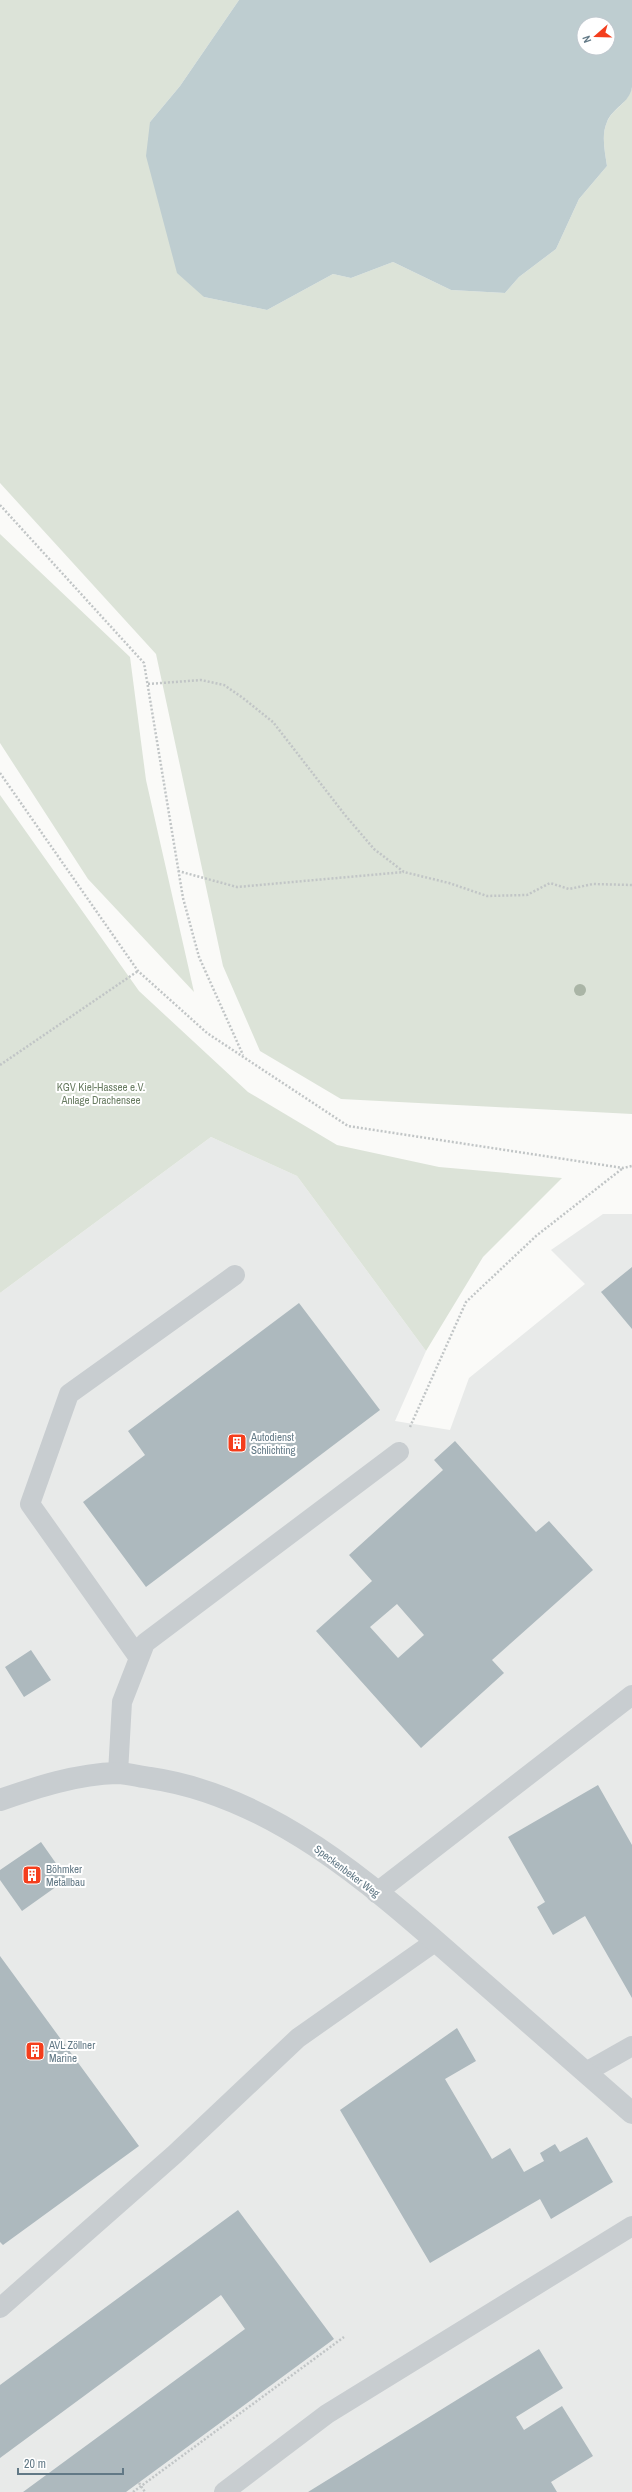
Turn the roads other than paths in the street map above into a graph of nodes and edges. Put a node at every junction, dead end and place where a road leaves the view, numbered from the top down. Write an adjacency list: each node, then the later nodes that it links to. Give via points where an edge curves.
1 (235, 1275): 3 (lane, via 69,1394 30,1504)
2 (399, 1452): 3 (lane, via 145,1643)
3 (139, 1658): 5 (lane, via 122,1702)
4 (632, 1695): 7 (lane)
5 (118, 1773): 6 (street, Speckenbeker Weg, via 32,1788); 7 (street, Speckenbeker Weg, via 170,1781 203,1790 236,1804 283,1826 324,1852)
6 (0, 1800)
7 (376, 1893): 8 (street, Speckenbeker Weg)
8 (436, 1941): 10 (street, Speckenbeker Weg); 13 (lane, via 298,2038 175,2154)
9 (632, 2046): 10 (lane)
10 (586, 2072): 11 (street, Speckenbeker Weg)
11 (632, 2113)
12 (632, 2226): 14 (lane, via 327,2414)
13 (0, 2308)
14 (224, 2492)

